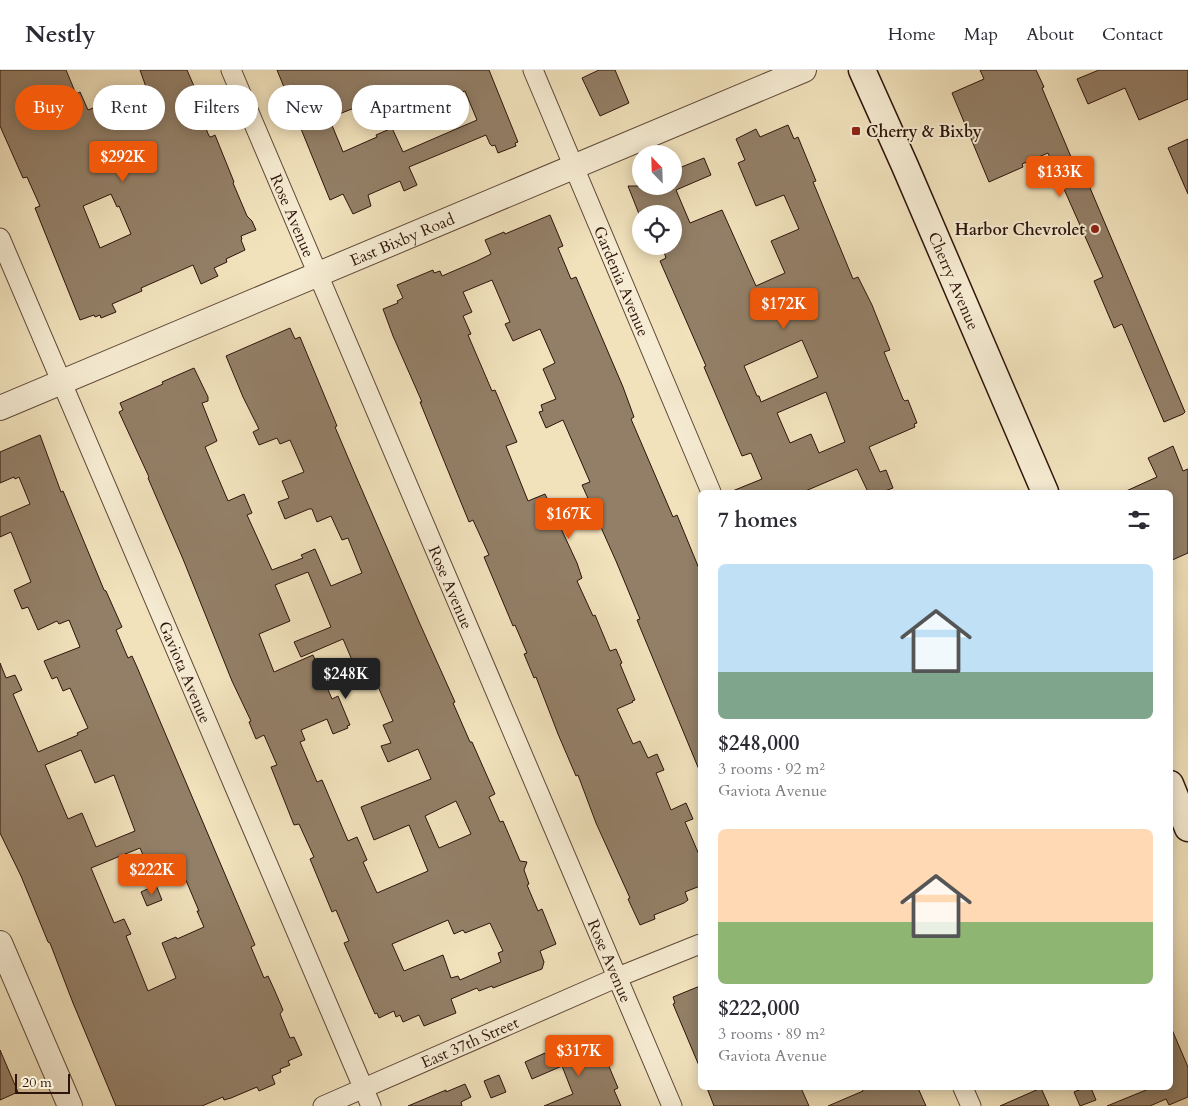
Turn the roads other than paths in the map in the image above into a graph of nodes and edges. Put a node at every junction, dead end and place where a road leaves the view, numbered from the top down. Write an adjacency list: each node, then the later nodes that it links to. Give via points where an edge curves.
1 (231, 70): 7 (street, Rose Avenue)
2 (533, 70): 5 (street, Gardenia Avenue)
3 (804, 70): 5 (street, East Bixby Road)
4 (862, 70): 11 (main road, Cherry Avenue)
5 (574, 166): 7 (street, East Bixby Road); 10 (street, Gardenia Avenue)
6 (0, 238): 8 (street, Gaviota Avenue)
7 (318, 274): 8 (street, East Bixby Road); 16 (street, Rose Avenue)
8 (61, 382): 9 (street, East Bixby Road); 17 (street, Gaviota Avenue)
9 (0, 408)
10 (710, 490)
11 (1044, 490)
12 (1173, 791): 13 (main road)
13 (1188, 828)
14 (0, 943): 19 (street)
15 (698, 945): 16 (street, East 37th Street)
16 (618, 977): 17 (street, East 37th Street); 22 (street, Rose Avenue)
17 (364, 1088): 20 (street, East 37th Street); 21 (street, Gaviota Avenue)
18 (964, 1090): 23 (street)
19 (70, 1106)
20 (323, 1106)
21 (371, 1106)
22 (672, 1106)
23 (971, 1106)

